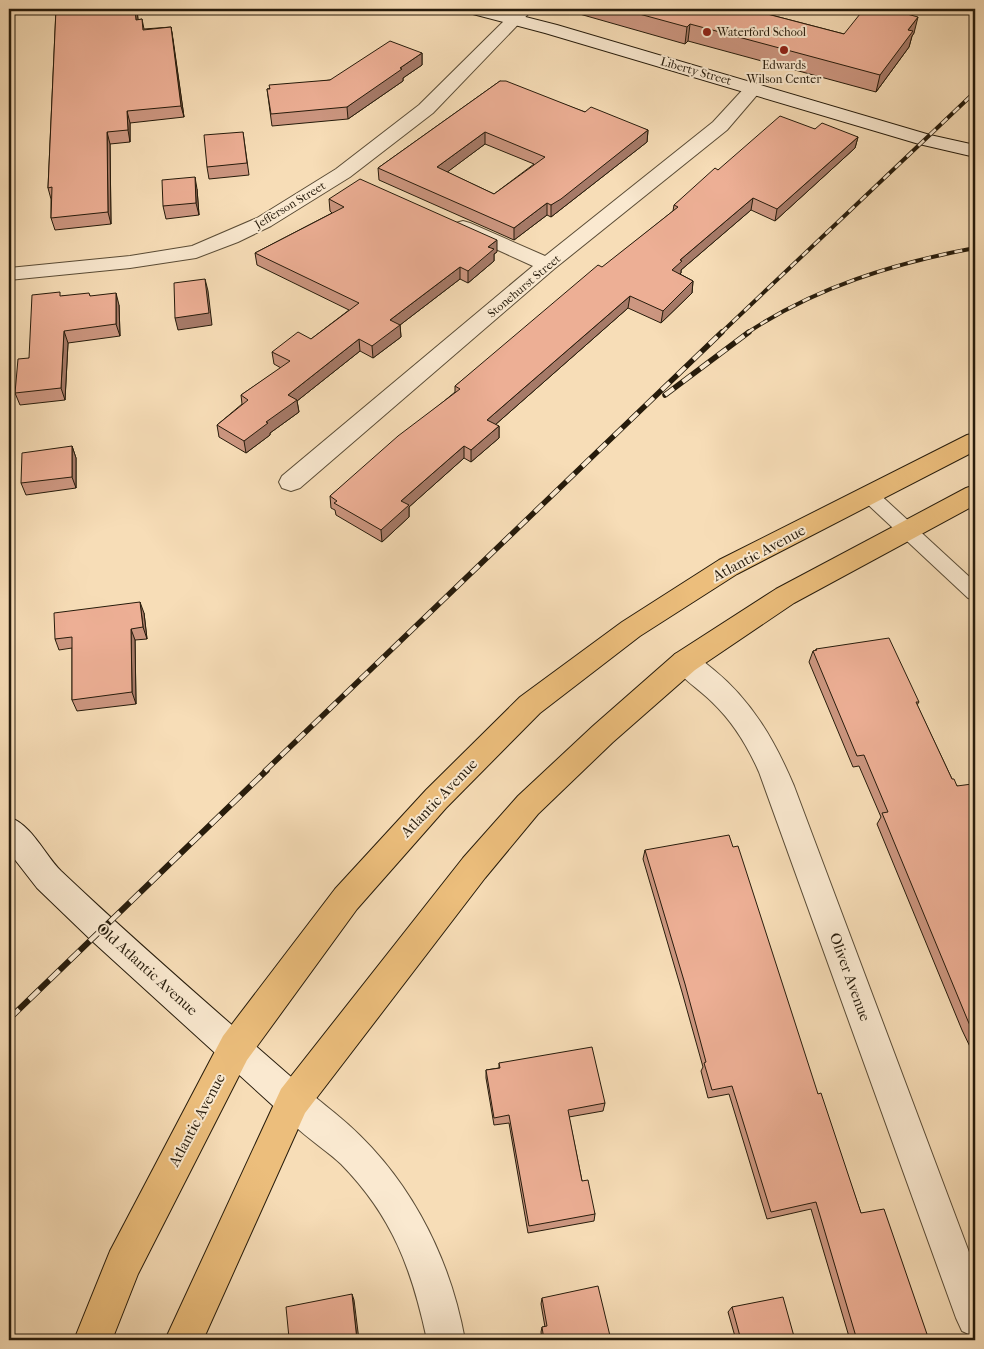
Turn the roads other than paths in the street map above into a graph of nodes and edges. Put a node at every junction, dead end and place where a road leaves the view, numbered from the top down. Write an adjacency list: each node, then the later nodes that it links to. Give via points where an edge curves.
1 (475, 9): 2 (street, Liberty Street)
2 (520, 14): 3 (street, Liberty Street); 7 (street, Jefferson Street, via 426,109 352,177 264,222 196,252)
3 (754, 88): 4 (street, Liberty Street, via 926,140); 6 (street, Stonehurst Street, via 720,126)
4 (975, 151)
5 (449, 221): 6 (street)
6 (547, 265): 9 (street, Stonehurst Street)
7 (9, 274)
8 (975, 441): 11 (main road, Atlantic Avenue)
9 (291, 482)
10 (975, 494): 12 (main road)
11 (869, 495): 12 (lane); 16 (main road, Atlantic Avenue, via 728,567 631,629 530,705 436,799 346,899)
12 (905, 530): 13 (lane); 14 (main road, via 785,596)
13 (975, 593)
14 (685, 662): 17 (main road, via 528,805 474,868); 18 (street, Oliver Avenue, via 728,700 767,755)
15 (9, 830): 16 (street, Old Atlantic Avenue, via 48,878)
16 (235, 1048): 17 (street, Old Atlantic Avenue); 19 (main road, Atlantic Avenue, via 123,1264)
17 (293, 1100): 20 (main road); 21 (street, Old Atlantic Avenue, via 358,1157 394,1201 423,1254 438,1299)
18 (975, 1318)
19 (93, 1340)
20 (184, 1340)
21 (446, 1340)

